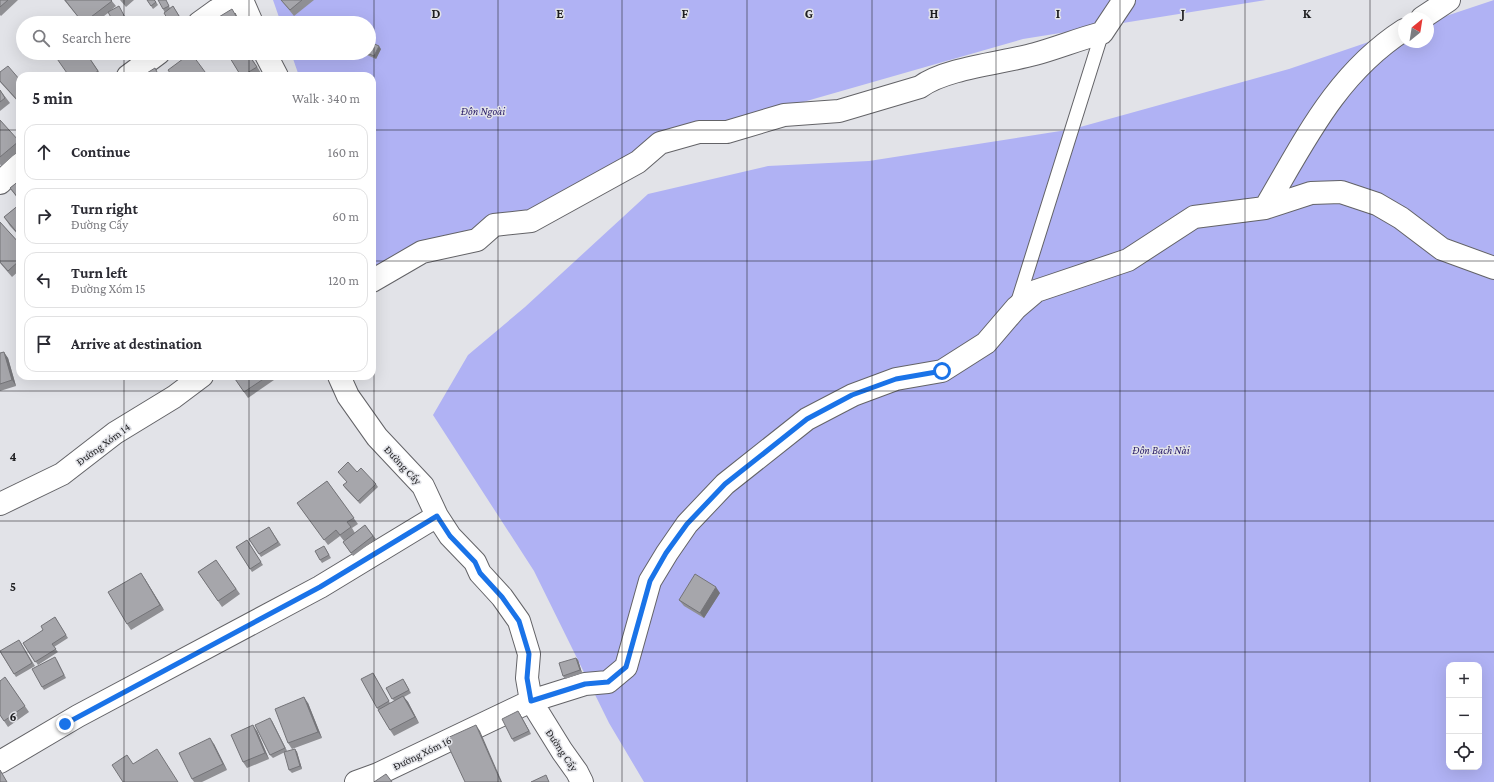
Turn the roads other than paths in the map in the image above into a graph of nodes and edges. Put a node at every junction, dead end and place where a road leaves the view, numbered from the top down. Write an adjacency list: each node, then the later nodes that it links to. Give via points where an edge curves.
1 (237, 0): 5 (street)
2 (242, 0): 8 (street)
3 (1124, 0): 9 (street)
4 (1449, 0): 6 (street)
5 (221, 5): 7 (street)
6 (1431, 12)
7 (208, 16)
8 (249, 16)
9 (1102, 33): 19 (street, via 1036,54 964,69 929,80 920,87 839,111 784,115 726,132 699,132 660,143 638,162 531,221 494,226 477,240 422,252); 20 (lane)
10 (1398, 34): 17 (street, via 1355,69 1332,97)
11 (150, 60): 13 (street)
12 (269, 60): 14 (street)
13 (133, 72)
14 (275, 72)
15 (16, 168): 16 (street)
16 (0, 183)
17 (1265, 208): 18 (street, Đường Xóm 16, via 1311,194 1341,192 1377,204 1401,218 1442,249); 20 (street, Đường Xóm 16, via 1194,217 1128,260 1036,291)
18 (1494, 268)
19 (376, 279)
20 (1016, 308): 25 (street, Đường Xóm 16, via 986,344 942,371 896,379 852,395 807,419 725,484 687,524 650,581 626,667 608,682 585,684)
21 (197, 380): 23 (street, Đường Xóm 14, via 115,433 62,474)
22 (341, 380): 24 (street, Đường Cấy, via 348,396 377,437 423,486)
23 (0, 504)
24 (437, 516): 25 (street, Đường Cấy, via 450,536 475,562 480,573 519,621 529,654 527,678); 26 (street, via 320,587 78,716)
25 (531, 701): 27 (street, Đường Xóm 16); 28 (street, Đường Cấy)
26 (0, 762)
27 (356, 782)
28 (582, 782)

